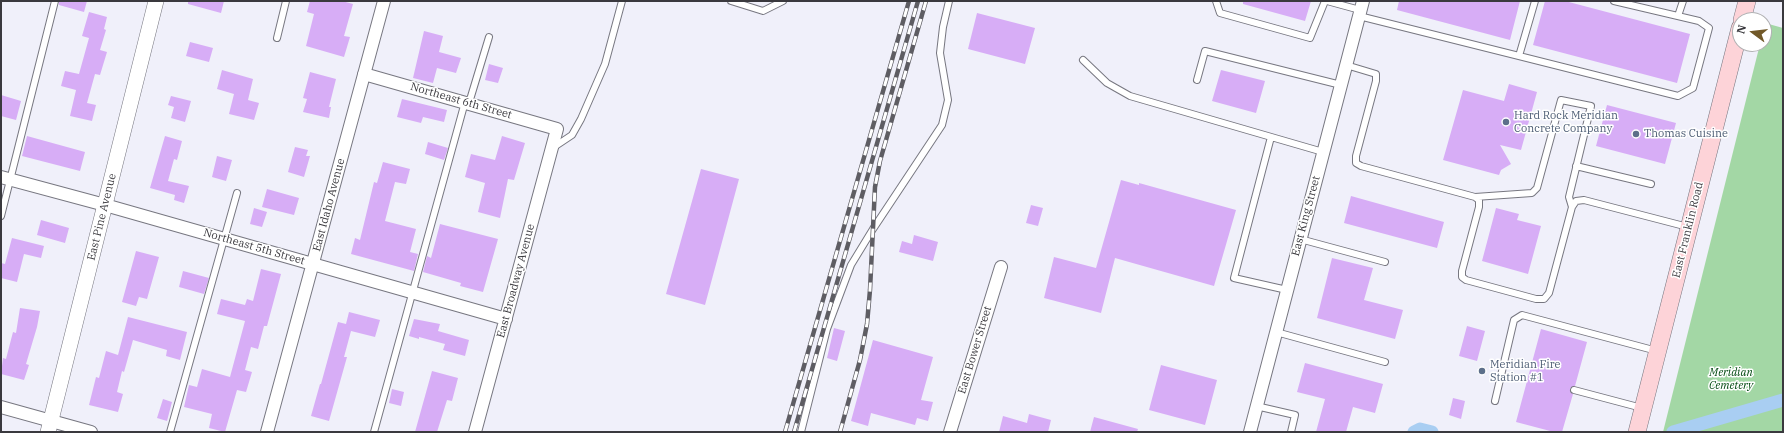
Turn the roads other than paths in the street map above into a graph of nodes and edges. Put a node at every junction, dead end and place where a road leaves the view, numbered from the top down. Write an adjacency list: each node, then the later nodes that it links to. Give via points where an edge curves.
1 (56, 1): 33 (lane)
2 (156, 1): 37 (street, East Pine Avenue)
3 (286, 1): 19 (lane)
4 (384, 1): 24 (street, East Idaho Avenue)
5 (622, 1): 30 (lane, via 605,64 581,119 572,135)
6 (731, 1): 7 (lane, via 763,11)
7 (783, 1)
8 (949, 1): 63 (lane, via 940,53 948,100 942,125 851,265 827,329)
9 (1216, 1): 10 (lane, via 1220,13 1310,38)
10 (1326, 1): 15 (lane)
11 (1535, 1): 21 (lane)
12 (1614, 1): 17 (lane)
13 (1683, 1): 17 (lane)
14 (1747, 1): 16 (main road)
15 (1360, 9): 21 (lane); 23 (street, East King Street)
16 (1744, 12)
17 (1678, 16): 21 (lane, via 1699,20 1709,28 1693,88 1678,96)
18 (489, 37): 27 (lane)
19 (277, 38)
20 (1734, 52): 40 (main road, East Franklin Road)
21 (1519, 56)
22 (1083, 60): 29 (lane, via 1107,83 1130,96)
23 (1346, 65): 26 (street, East King Street); 36 (lane, via 1376,74 1356,163)
24 (364, 74): 27 (street, Northeast 6th Street); 44 (street, East Idaho Avenue)
25 (1197, 80): 26 (lane, via 1205,51)
26 (1341, 85): 31 (street, East King Street)
27 (467, 103): 28 (street, Northeast 6th Street); 47 (lane)
28 (557, 129): 30 (street, East Broadway Avenue)
29 (1271, 138): 31 (lane); 46 (lane, via 1234,278)
30 (552, 148): 48 (street, East Broadway Avenue)
31 (1323, 152): 42 (street, East King Street)
32 (1576, 166): 34 (lane); 36 (lane, via 1591,106 1561,100 1537,188 1532,193); 38 (lane, via 1569,197)
33 (6, 178): 37 (street, Northeast 5th Street); 39 (lane)
34 (1651, 184)
35 (237, 193): 41 (lane)
36 (1475, 196): 38 (lane, via 1479,200 1479,207 1462,277 1536,299 1544,299 1549,293)
37 (105, 205): 41 (street, Northeast 5th Street); 57 (street, East Pine Avenue)
38 (1572, 207): 40 (lane, via 1576,201 1584,200)
39 (1, 216)
40 (1689, 228): 50 (main road, East Franklin Road)
41 (224, 239): 44 (street, Northeast 5th Street); 59 (lane)
42 (1300, 239): 43 (lane); 46 (street, East King Street)
43 (1385, 262)
44 (313, 264): 47 (street, Northeast 5th Street); 60 (street, East Idaho Avenue)
45 (1001, 267): 64 (street, East Bower Street)
46 (1287, 290): 49 (street, East King Street)
47 (413, 292): 48 (street, Northeast 5th Street); 61 (lane)
48 (506, 319): 62 (street, East Broadway Avenue)
49 (1276, 332): 51 (lane); 54 (street, East King Street)
50 (1657, 351): 53 (lane, via 1522,315 1514,320); 56 (main road, East Franklin Road)
51 (1385, 362)
52 (1574, 390): 56 (lane)
53 (1496, 401)
54 (1256, 406): 65 (street, East King Street); 66 (lane, via 1295,415)
55 (1, 407): 57 (street)
56 (1643, 408): 67 (main road, East Franklin Road)
57 (49, 426): 58 (street)
58 (91, 432)
59 (170, 432)
60 (267, 432)
61 (374, 432)
62 (475, 432)
63 (801, 432)
64 (950, 432)
65 (1250, 432)
66 (1291, 432)
67 (1637, 432)

